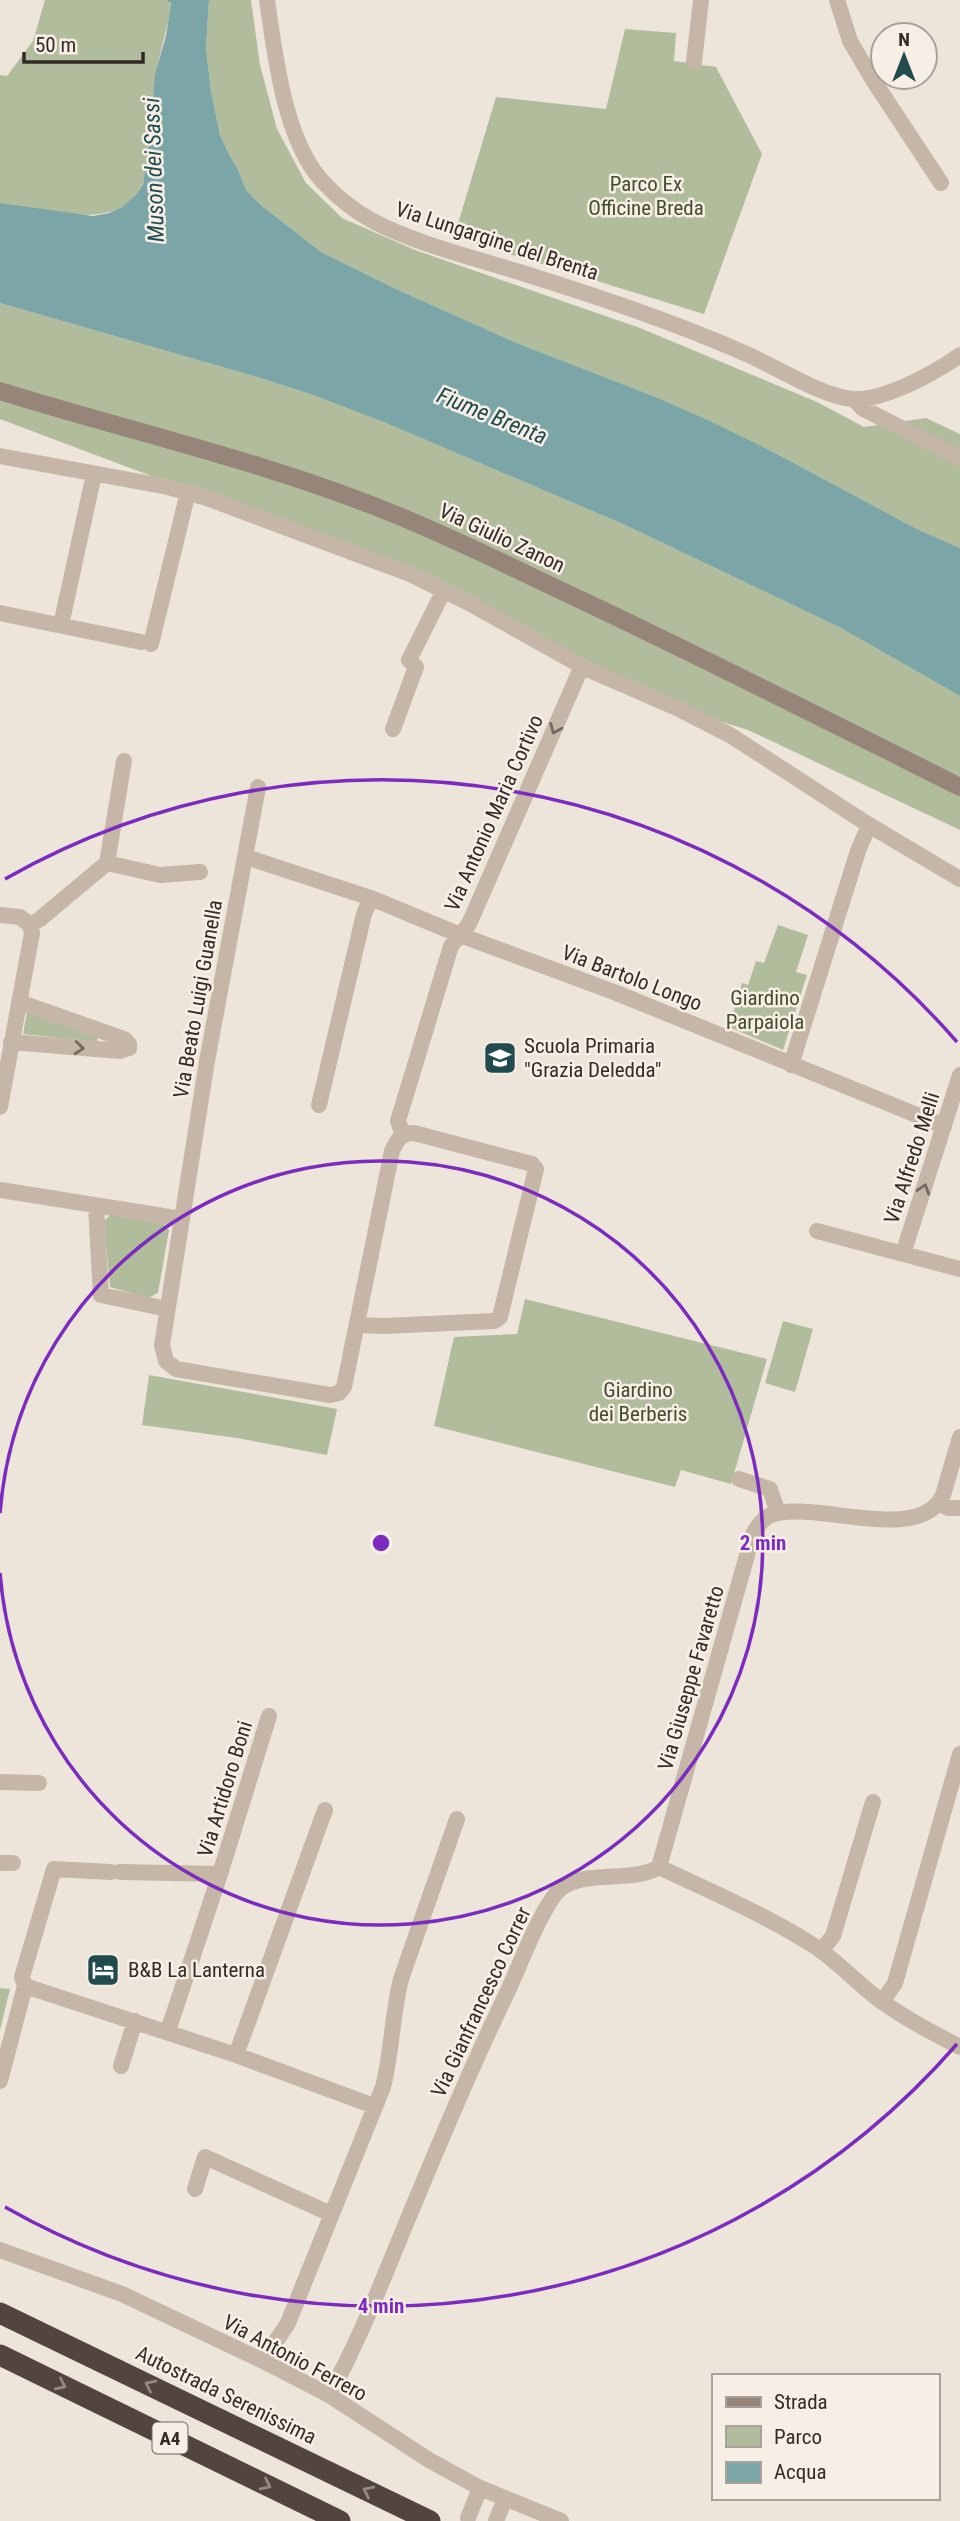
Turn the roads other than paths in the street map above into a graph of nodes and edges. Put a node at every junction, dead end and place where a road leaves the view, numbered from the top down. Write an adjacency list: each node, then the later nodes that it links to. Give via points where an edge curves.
1 (267, 0): 8 (street, Via Lungargine del Brenta, via 277,73 296,138 320,179 349,206 410,237 709,337)
2 (701, 0): 4 (street)
3 (837, 0): 5 (street, via 850,41)
4 (694, 62)
5 (941, 183)
6 (960, 355): 8 (street, via 919,379)
7 (0, 391): 20 (street, Via Giulio Zanon, via 387,511 643,629)
8 (854, 399): 10 (street, Via Lungargine del Brenta, via 862,408)
9 (0, 456): 11 (street)
10 (960, 458)
11 (94, 474): 12 (street); 15 (street)
12 (187, 492): 13 (street, via 306,533); 15 (street, via 146,643)
13 (444, 590): 16 (street); 17 (street, via 409,660 416,667)
14 (0, 613): 15 (street)
15 (61, 625)
16 (582, 666): 21 (street, via 730,734); 29 (street, Via Antonio Maria Cortivo, one-way to 29, via 485,890)
17 (393, 729)
18 (124, 761): 23 (street)
19 (258, 787): 22 (street, Via Beato Luigi Guanella)
20 (960, 787)
21 (869, 825): 25 (street); 32 (street)
22 (246, 857): 26 (street, Via Bartolo Longo); 40 (street, Via Beato Luigi Guanella)
23 (107, 863): 24 (street, via 160,875); 28 (street)
24 (200, 872)
25 (960, 879)
26 (371, 898): 29 (street, Via Bartolo Longo); 34 (street)
27 (2, 915): 28 (street, via 20,917)
28 (30, 925): 30 (street)
29 (460, 935): 32 (street, Via Bartolo Longo); 37 (street, Via Antonio Maria Cortivo, via 451,946 417,1053 398,1121)
30 (19, 1002): 31 (street); 31 (street, one-way to 30, via 129,1048 124,1039)
31 (11, 1042): 35 (street)
32 (791, 1065): 36 (street, Via Bartolo Longo)
33 (960, 1075): 36 (street, Via Alfredo Melli)
34 (319, 1105)
35 (0, 1107)
36 (944, 1126): 42 (street, Via Alfredo Melli, one-way to 36)
37 (403, 1135): 45 (street, Via Antonio Maria Cortivo, via 392,1151); 45 (street, via 414,1133 532,1164 535,1175 500,1317 494,1321)
38 (0, 1190): 39 (street)
39 (96, 1206): 40 (street); 44 (street, via 101,1295)
40 (183, 1219): 44 (street, Via Beato Luigi Guanella)
41 (817, 1231): 42 (street)
42 (903, 1254): 43 (street)
43 (960, 1269)
44 (167, 1310): 46 (street, Via Beato Luigi Guanella, via 163,1354 176,1369)
45 (358, 1325): 46 (street, Via Antonio Maria Cortivo, via 344,1387)
46 (330, 1395)
47 (960, 1437): 49 (street)
48 (739, 1479): 51 (street, via 770,1489)
49 (939, 1504): 50 (street); 51 (street, via 907,1518)
50 (960, 1508)
51 (778, 1513): 59 (street, Via Giuseppe Favaretto, via 761,1522 753,1534)
52 (270, 1716): 60 (street, Via Artidoro Boni)
53 (960, 1754): 63 (street, via 895,1983)
54 (0, 1782): 55 (street)
55 (39, 1783)
56 (873, 1802): 61 (street, via 832,1936)
57 (325, 1810): 67 (street)
58 (457, 1819): 70 (street, via 401,1979 387,2070)
59 (659, 1867): 61 (street); 77 (street, Via Gianfrancesco Correr, via 643,1874 574,1882 558,1892 491,2025 366,2322)
60 (220, 1874): 62 (street, Via Artidoro Boni, via 54,1869 22,1977); 65 (street, Via Artidoro Boni)
61 (821, 1951): 63 (street)
62 (25, 1986): 64 (street); 69 (street)
63 (882, 2002): 66 (street)
64 (135, 2021): 65 (street); 68 (street)
65 (167, 2031): 67 (street)
66 (960, 2047)
67 (236, 2055): 70 (street)
68 (121, 2066)
69 (0, 2081)
70 (374, 2106): 72 (street)
71 (195, 2189): 72 (street, via 205,2157)
72 (331, 2214): 76 (street, via 288,2323)
73 (0, 2250): 76 (street, Via Antonio Ferrero, via 122,2294)
74 (0, 2313): 82 (highway, Autostrada Serenissima / A4, one-way to 74)
75 (0, 2355): 81 (highway, A4, one-way to 81)
76 (263, 2361): 77 (street, Via Antonio Ferrero)
77 (329, 2395): 78 (street, Via Antonio Ferrero)
78 (480, 2488): 79 (street, Via Antonio Ferrero); 80 (street)
79 (505, 2498): 83 (street); 84 (street, Via Antonio Ferrero)
80 (468, 2518)
81 (340, 2521)
82 (429, 2521)
83 (496, 2521)
84 (561, 2521)

